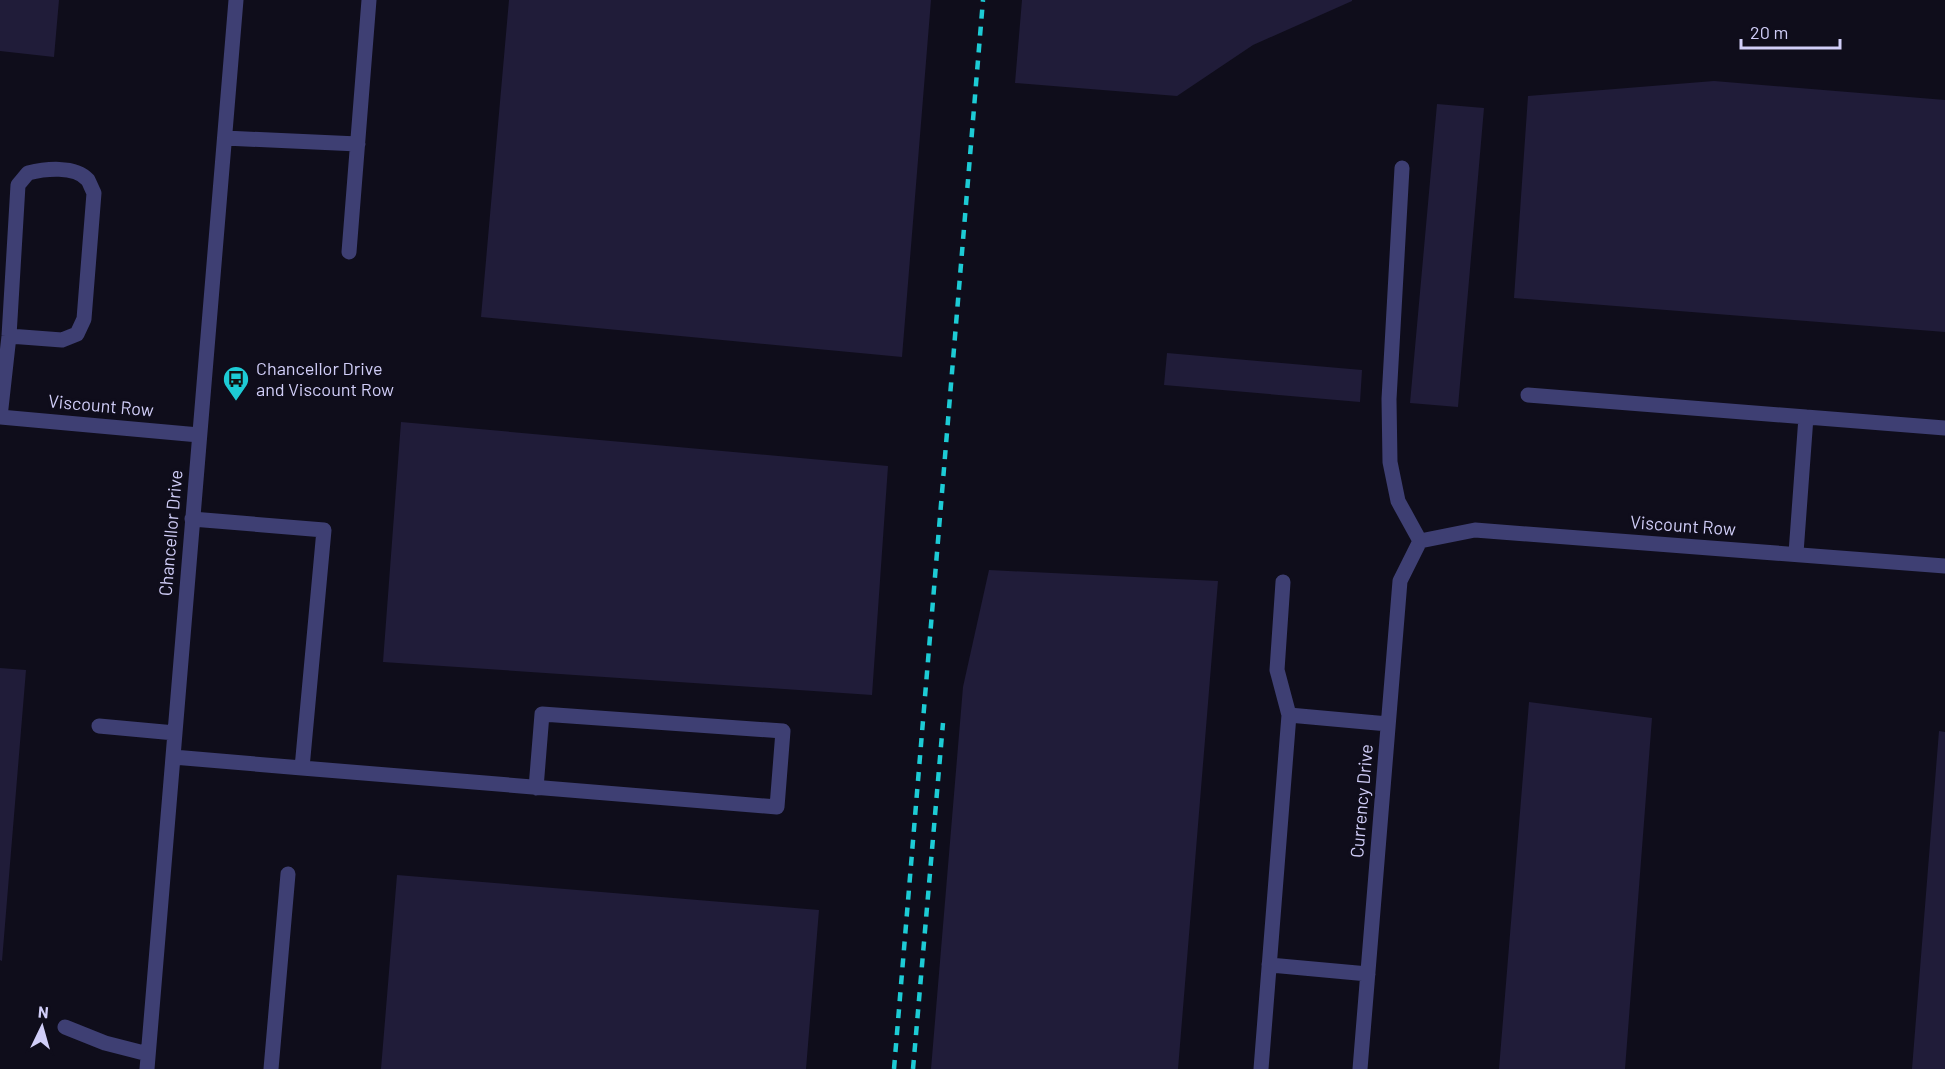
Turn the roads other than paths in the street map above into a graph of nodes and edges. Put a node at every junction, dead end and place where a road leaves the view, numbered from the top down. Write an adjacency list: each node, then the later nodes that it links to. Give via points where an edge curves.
1 (236, 0): 3 (street, Chancellor Drive)
2 (369, 0): 4 (street)
3 (225, 138): 4 (street); 12 (street, Chancellor Drive)
4 (358, 144): 6 (street)
5 (1402, 168): 14 (street, via 1389,399 1390,462 1398,501)
6 (349, 252)
7 (9, 336): 7 (street, via 62,340 77,334 84,319 94,193 87,179 71,171 28,172 18,185); 9 (street)
8 (1528, 395): 10 (street)
9 (0, 417): 12 (street, Viscount Row)
10 (1806, 417): 11 (street); 15 (street)
11 (1945, 428)
12 (199, 435): 13 (street, Chancellor Drive)
13 (192, 519): 21 (street, Chancellor Drive); 23 (street, via 324,531)
14 (1420, 542): 15 (street, Viscount Row, via 1475,530); 19 (street, Currency Drive, via 1400,581)
15 (1796, 554): 16 (street, Viscount Row)
16 (1945, 566)
17 (1283, 582): 18 (street, via 1277,670)
18 (1289, 715): 19 (street); 26 (street)
19 (1388, 724): 27 (street, Currency Drive)
20 (99, 726): 21 (street)
21 (175, 733): 22 (street, Chancellor Drive)
22 (173, 757): 23 (street); 29 (street, Chancellor Drive)
23 (302, 768): 24 (street)
24 (536, 788): 24 (street, via 777,807 783,731 542,714)
25 (288, 874): 30 (street)
26 (1269, 965): 27 (street); 31 (street)
27 (1368, 974): 32 (street, Currency Drive)
28 (65, 1027): 29 (street)
29 (148, 1062)
30 (271, 1069)
31 (1261, 1069)
32 (1360, 1069)

